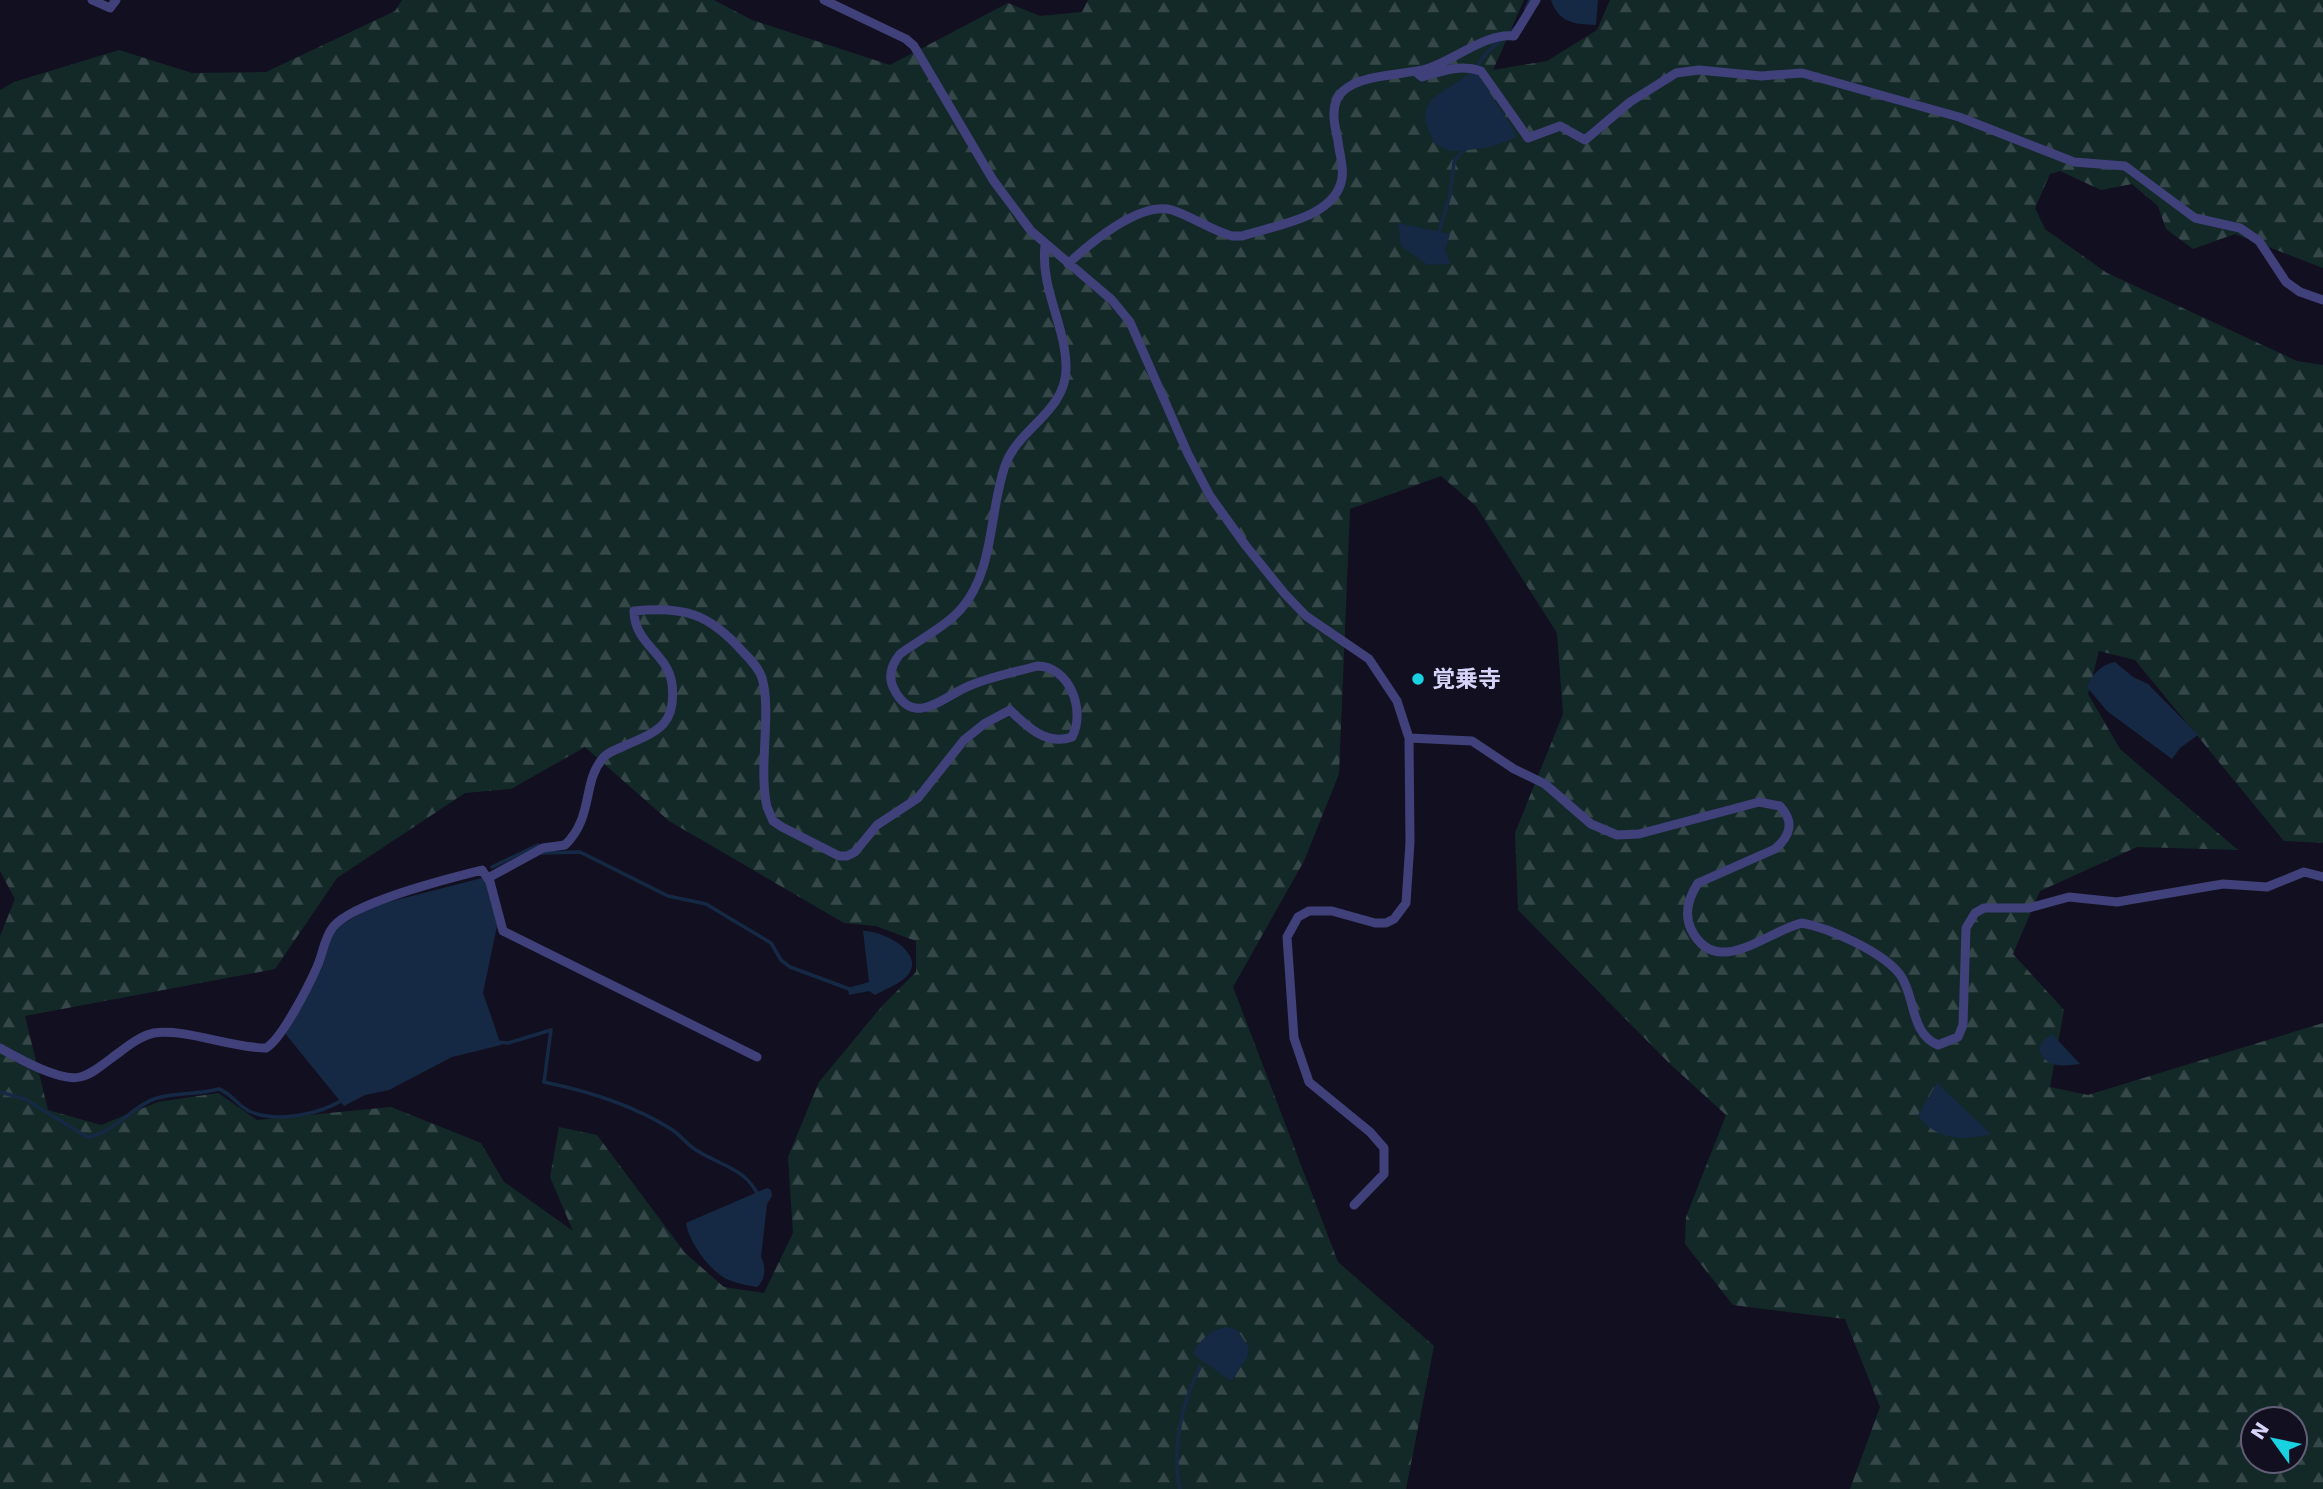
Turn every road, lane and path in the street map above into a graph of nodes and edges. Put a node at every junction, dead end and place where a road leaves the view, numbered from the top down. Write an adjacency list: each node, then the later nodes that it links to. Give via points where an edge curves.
1 (92, 0): 2 (street, via 110,8)
2 (116, 0)
3 (824, 0): 6 (street, via 914,46 993,180)
4 (1536, 0): 5 (street, via 1514,36 1492,37 1447,63)
5 (1416, 72): 7 (street, via 1363,81 1338,97 1333,112 1343,176 1338,193 1323,209 1232,236 1168,209 1144,211); 8 (street, via 1422,77 1454,68 1476,69 1528,138 1560,126 1580,138 1590,138 1655,83 1676,73 1802,73 1959,117 2074,162 2125,166 2195,218 2240,228 2259,241 2286,282)
6 (1045, 245): 7 (street); 11 (street, via 1042,269 1066,370 1062,390 1007,462 973,589 960,610 900,654 890,676 905,702 923,708 935,707 967,686 1048,666 1058,671 1071,691 1079,715 1072,737 1047,739 1010,710 984,723 964,740 918,798 877,825 855,852 839,856 782,827 767,807 763,686 755,665 722,631 690,612 670,608 634,611 637,632 667,666 673,700 668,718 662,728 605,755 596,768 585,816 565,845 543,848)
7 (1068, 264): 9 (street, via 1112,300 1130,322 1210,496 1284,594 1306,616 1369,659 1397,701)
8 (2323, 300)
9 (1409, 738): 10 (street, via 1472,741 1545,784 1591,824 1617,835 1639,834 1759,802 1780,806 1789,820 1785,840 1775,849 1698,883 1687,912 1689,927 1717,951 1731,953 1802,923 1881,955 1903,979 1920,1032 1938,1045 1958,1037 1963,1025 1966,928 1984,908 2029,908 2069,897 2117,902 2223,884 2267,887 2304,873); 14 (street, via 1408,892 1402,912 1386,923 1375,923 1332,911 1309,911 1298,917 1287,937 1294,1038 1309,1082 1384,1148 1384,1174)
10 (2323, 877)
11 (488, 878): 12 (street, via 482,870 453,877 369,905 338,922 309,982 266,1048 154,1033 128,1045 89,1074 72,1077); 13 (street, via 503,931)
12 (0, 1048)
13 (757, 1057)
14 (1354, 1205)

